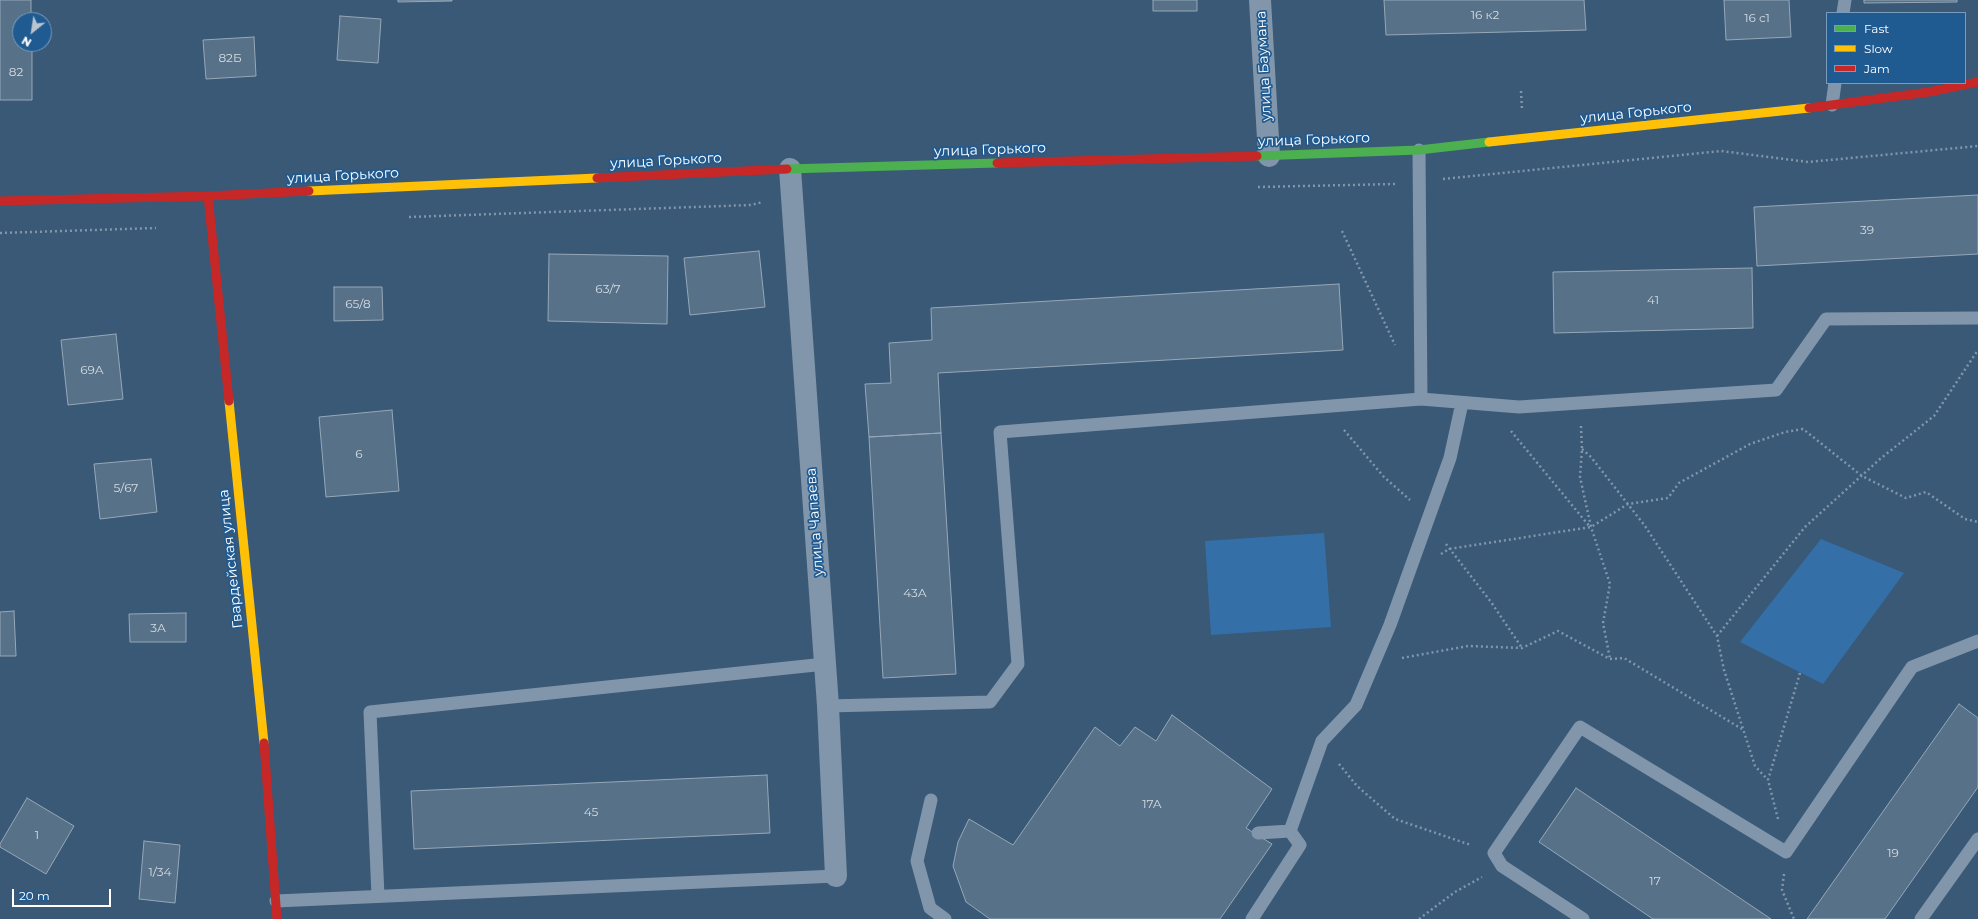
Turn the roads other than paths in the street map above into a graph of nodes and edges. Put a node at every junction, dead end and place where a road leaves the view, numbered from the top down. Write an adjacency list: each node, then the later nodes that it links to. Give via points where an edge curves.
1 (1260, 0): 8 (street, улица Баумана)
2 (1845, 0): 3 (lane)
3 (1843, 12)
4 (1978, 82): 6 (main road, улица Горького, via 1929,92)
5 (1835, 84): 6 (lane)
6 (1832, 105): 7 (main road, улица Горького)
7 (1419, 150): 8 (main road, улица Горького); 13 (lane)
8 (1269, 156): 9 (main road, улица Горького)
9 (790, 169): 10 (main road, улица Горького); 16 (street, улица Чапаева)
10 (208, 196): 11 (main road, улица Горького); 24 (main road, Гвардейская улица, via 268,782)
11 (0, 201)
12 (1978, 318): 14 (lane, via 1826,319 1776,390 1519,407)
13 (1421, 400): 14 (lane); 17 (lane, via 1000,432 1018,664 990,702)
14 (1462, 403): 19 (lane, via 1450,458 1374,663 1356,706 1322,741)
15 (1978, 641): 28 (lane, via 1912,667 1786,852 1580,727 1494,853 1502,866)
16 (825, 664): 17 (street, улица Чапаева); 23 (lane, via 370,712)
17 (828, 706): 22 (street, улица Чапаева)
18 (931, 800): 26 (lane, via 917,861 930,908)
19 (1290, 831): 20 (lane); 27 (lane, via 1300,845)
20 (1258, 833)
21 (1978, 839): 29 (lane)
22 (836, 876): 23 (lane)
23 (378, 896): 24 (lane)
24 (276, 900): 25 (main road, Гвардейская улица)
25 (277, 919)
26 (945, 919)
27 (1252, 919)
28 (1583, 919)
29 (1921, 919)

